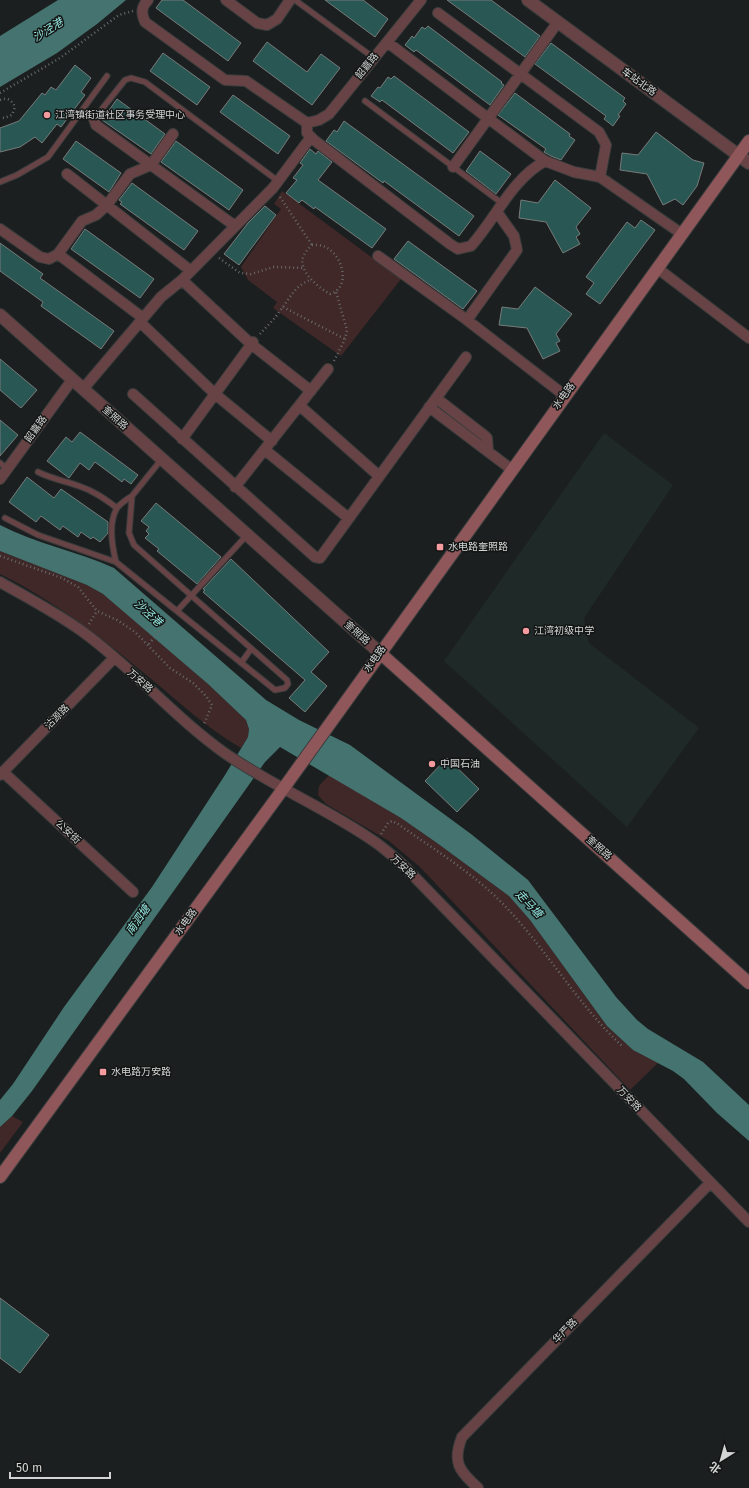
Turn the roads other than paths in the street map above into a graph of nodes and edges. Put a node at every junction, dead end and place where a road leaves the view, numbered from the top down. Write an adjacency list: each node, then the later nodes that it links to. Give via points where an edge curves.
1 (226, 0): 2 (street, via 258,23 267,25 277,19)
2 (290, 0)
3 (295, 0): 10 (lane)
4 (528, 0): 8 (street, 车站北路)
5 (418, 1): 9 (street, 韶嘉路)
6 (145, 4): 16 (street, via 142,15 145,22 225,80 246,81)
7 (438, 13): 11 (street)
8 (558, 22): 11 (street); 20 (street, 车站北路)
9 (387, 42): 10 (street, 韶嘉路); 14 (street)
10 (374, 58): 16 (street, 韶嘉路, via 329,114)
11 (520, 74): 14 (street); 26 (street, via 599,132 606,145)
12 (107, 76): 27 (lane, via 48,157)
13 (365, 101): 24 (lane)
14 (488, 118): 21 (street); 24 (street)
15 (94, 119): 23 (street, via 96,125); 28 (lane, via 125,80 131,78 145,82)
16 (307, 123): 18 (street, via 307,133)
17 (173, 134): 23 (street)
18 (311, 137): 28 (street); 30 (street, via 458,249 471,246)
19 (749, 140): 20 (main road, 水电路)
20 (738, 155): 22 (street, 车站北路); 33 (main road, 水电路)
21 (545, 161): 26 (street, via 574,172); 30 (street, via 532,168)
22 (749, 163)
23 (151, 165): 29 (street, via 130,174); 31 (street)
24 (453, 168): 30 (lane)
25 (67, 174): 29 (street)
26 (600, 177): 33 (street)
27 (0, 182)
28 (276, 184): 31 (street)
29 (107, 205): 34 (street, via 96,215 82,221); 37 (street)
30 (500, 208): 41 (street, via 514,236 517,250)
31 (235, 226): 37 (street)
32 (0, 229): 34 (street, via 40,257 49,259)
33 (682, 234): 36 (main road, 水电路)
34 (58, 254): 40 (street)
35 (378, 256): 41 (street)
36 (657, 268): 42 (street); 51 (main road, 水电路)
37 (191, 271): 38 (street)
38 (182, 280): 40 (street, via 161,297); 43 (street)
39 (0, 315): 46 (street, 奎照路)
40 (141, 320): 47 (street); 50 (street)
41 (467, 320): 51 (street)
42 (749, 338)
43 (252, 343): 48 (street); 50 (street)
44 (466, 357): 52 (street)
45 (328, 370): 48 (street)
46 (72, 380): 47 (street, 奎照路); 60 (street, 韶嘉路)
47 (83, 389): 59 (street, 奎照路)
48 (311, 391): 53 (street)
49 (132, 394): 55 (street)
50 (215, 394): 55 (street); 56 (street)
51 (564, 395): 61 (main road, 水电路)
52 (436, 398): 54 (street); 58 (street, via 487,438)
53 (300, 406): 56 (street); 63 (street)
54 (430, 407): 58 (street); 63 (street)
55 (182, 439): 65 (street)
56 (272, 441): 57 (street)
57 (265, 450): 65 (street); 68 (street)
58 (488, 451): 61 (street)
59 (161, 460): 66 (lane); 70 (street, 奎照路)
60 (3, 466): 64 (street, 韶嘉路)
61 (511, 469): 76 (main road, 水电路)
62 (38, 472): 67 (lane, via 52,479 81,486)
63 (379, 476): 68 (street)
64 (0, 479)
65 (235, 487): 68 (street, via 315,557 320,558)
66 (132, 496): 67 (lane); 73 (lane, via 129,533 134,545)
67 (117, 508): 71 (lane, via 113,520 112,546)
68 (350, 517)
69 (4, 518): 71 (lane, via 38,535)
70 (247, 535): 73 (lane); 76 (street, 奎照路)
71 (116, 562): 74 (lane)
72 (0, 582): 77 (street, 万安路, via 84,632)
73 (192, 595): 74 (lane); 75 (lane)
74 (177, 611): 78 (lane)
75 (251, 649): 78 (lane); 78 (lane, via 287,680 288,684 285,688 275,690)
76 (379, 652): 80 (main road, 水电路); 82 (main road, 奎照路)
77 (114, 658): 79 (street, 沽源路); 80 (street, 万安路, via 199,733 259,776)
78 (241, 663)
79 (1, 773): 81 (street, 公安街)
80 (283, 789): 83 (main road, 水电路); 84 (street, 万安路, via 350,825 376,842 403,865)
81 (133, 892)
82 (749, 983)
83 (0, 1177)
84 (710, 1182): 85 (street, 万安路); 86 (street, 华严路, via 462,1437 456,1450 458,1464 465,1477)
85 (749, 1222)
86 (478, 1488)

